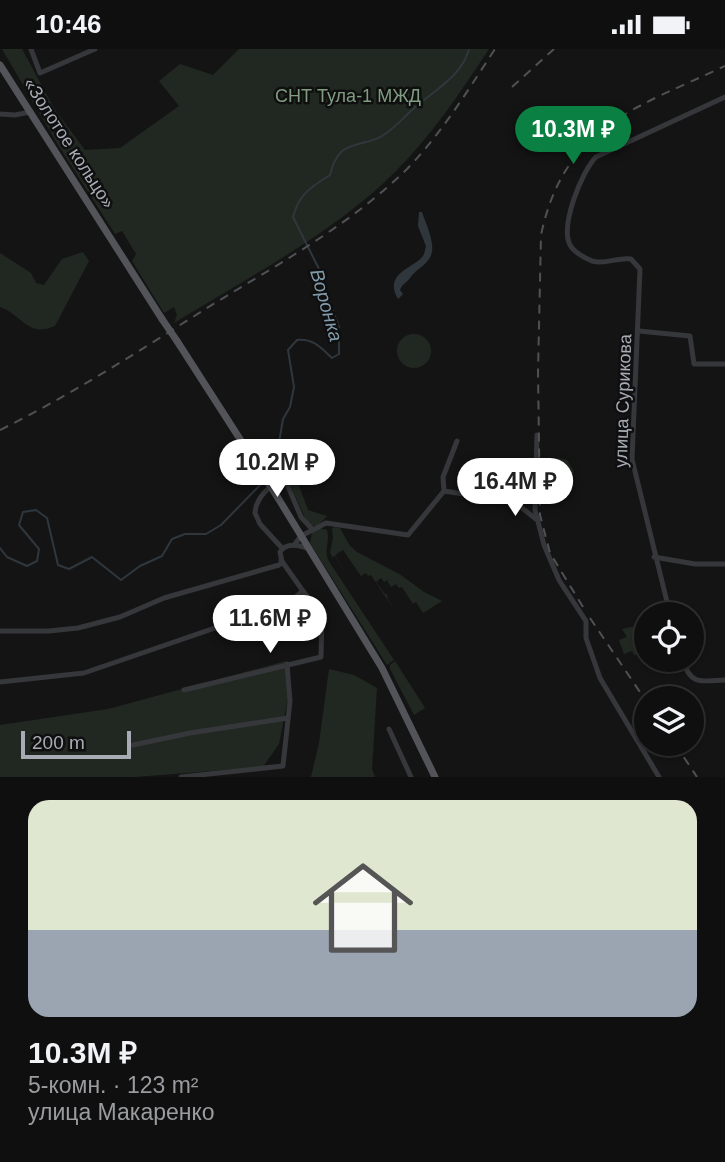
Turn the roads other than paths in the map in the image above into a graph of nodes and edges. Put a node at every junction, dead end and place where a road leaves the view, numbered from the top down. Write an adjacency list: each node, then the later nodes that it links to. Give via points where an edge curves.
1 (31, 49): 2 (street, via 40,73)
2 (95, 49)
3 (0, 65): 5 (main road, «Золотое кольцо»)
4 (725, 97): 7 (street, улица Сурикова, via 600,155 583,174 568,226 570,246 592,261 631,259 640,269)
5 (30, 112): 6 (street); 16 (main road, «Золотое кольцо», bridge)
6 (0, 114)
7 (639, 331): 8 (street, via 690,336 694,364); 20 (street, улица Сурикова, via 632,459)
8 (725, 364)
9 (537, 435): 12 (street)
10 (457, 441): 11 (street, via 443,477)
11 (444, 491): 13 (street); 15 (street, via 408,535 327,523)
12 (534, 493): 13 (street); 14 (street)
13 (509, 497): 14 (street)
14 (537, 519): 37 (street, via 557,577 586,621 586,638 600,678)
15 (313, 530): 16 (street); 18 (street, via 287,484 275,484 259,498 255,513)
16 (301, 536): 17 (street); 19 (main road)
17 (294, 545): 18 (street); 19 (street)
18 (282, 548): 21 (street)
19 (309, 549): 36 (main road, via 382,668)
20 (654, 557): 22 (street); 24 (street, улица Сурикова)
21 (281, 560): 23 (street); 25 (street, via 278,565 78,628)
22 (725, 564)
23 (303, 591): 26 (street, via 322,615 321,657); 29 (street, via 266,612 83,673)
24 (667, 602)
25 (0, 631)
26 (288, 664): 30 (street); 31 (street)
27 (688, 672): 28 (street, via 698,681)
28 (725, 680)
29 (0, 682)
30 (184, 690)
31 (288, 718): 33 (street); 34 (street, via 283,766)
32 (389, 729): 35 (street)
33 (133, 745)
34 (181, 777)
35 (411, 777)
36 (436, 777)
37 (659, 777)

